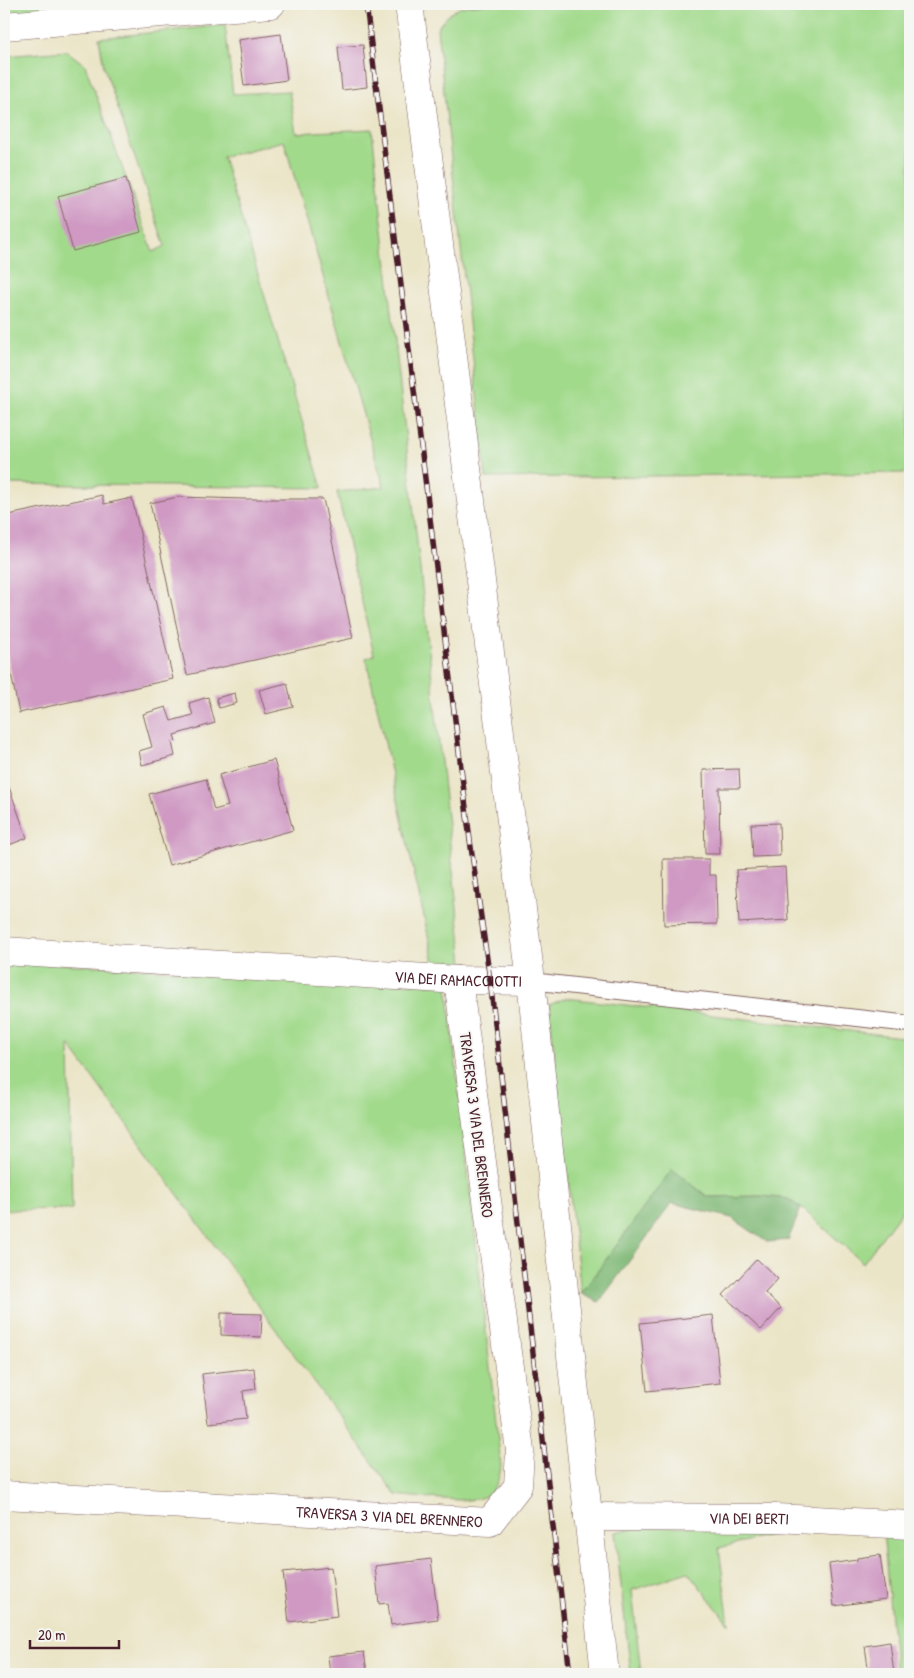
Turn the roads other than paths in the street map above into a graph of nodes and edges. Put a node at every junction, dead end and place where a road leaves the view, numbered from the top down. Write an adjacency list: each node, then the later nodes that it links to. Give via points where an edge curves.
1 (271, 4): 3 (street)
2 (409, 4): 6 (street)
3 (4, 26)
4 (4, 951): 5 (street, VIA DEI RAMACCIOTTI)
5 (458, 980): 6 (street, VIA DEI RAMACCIOTTI); 8 (street, TRAVERSA 3 VIA DEL BRENNERO, via 520,1450 518,1486 490,1522)
6 (531, 981): 7 (lane, VIA DEI RAMACCIOTTI); 9 (street)
7 (910, 1024)
8 (4, 1495)
9 (588, 1518): 10 (street, VIA DEI BERTI, via 776,1518); 11 (street)
10 (910, 1525)
11 (605, 1674)

